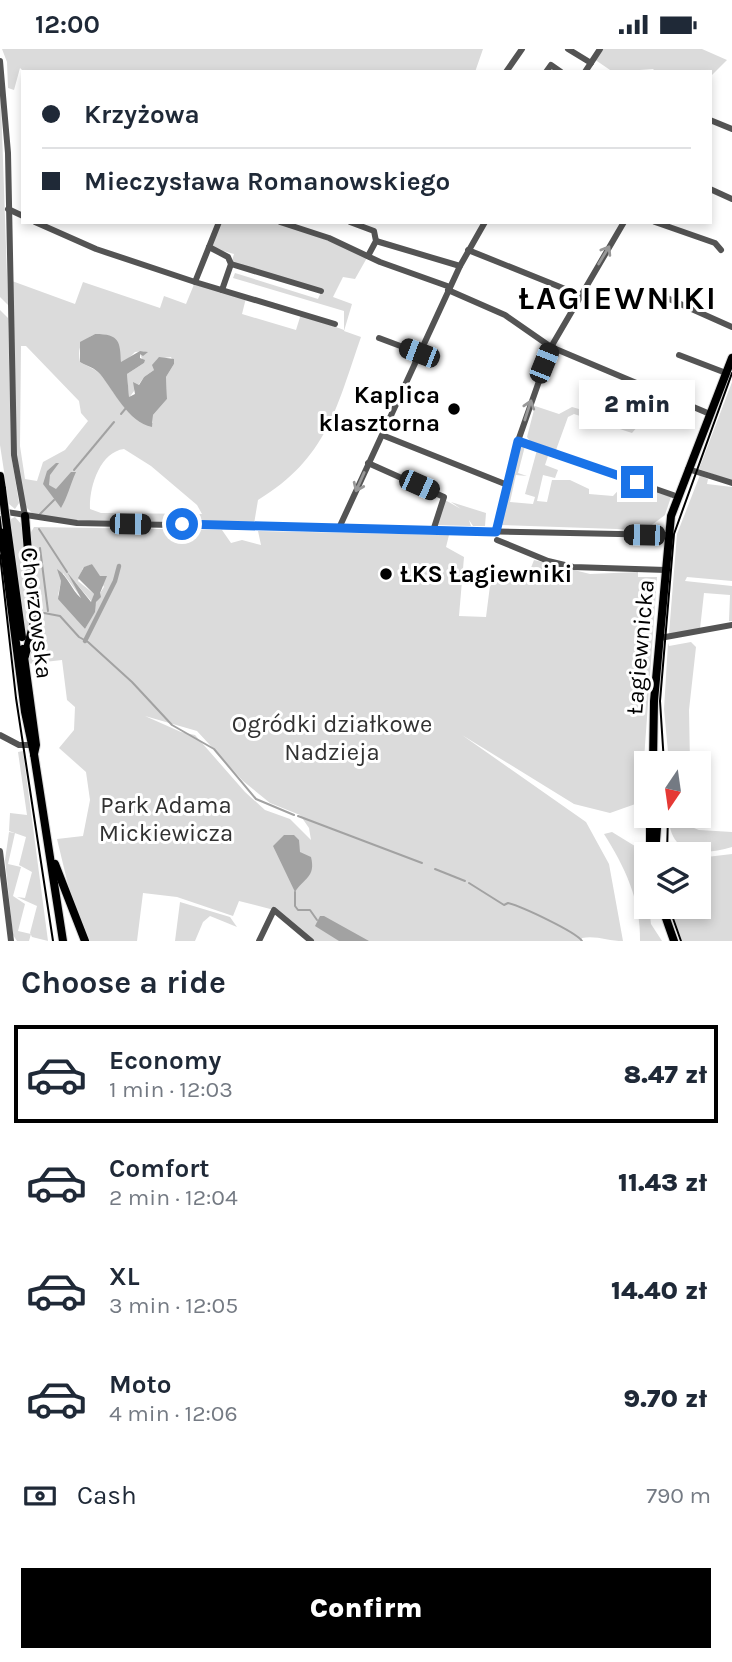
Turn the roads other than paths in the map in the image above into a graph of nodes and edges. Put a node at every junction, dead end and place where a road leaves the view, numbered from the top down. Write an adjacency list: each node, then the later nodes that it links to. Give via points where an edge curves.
1 (522, 49): 6 (street)
2 (568, 49): 5 (street)
3 (600, 49): 5 (street)
4 (0, 61): 12 (street, Chorzowska)
5 (591, 63): 7 (street)
6 (507, 70)
7 (586, 70)
8 (712, 121): 9 (street)
9 (732, 129)
10 (712, 190): 11 (street)
11 (731, 195)
12 (8, 209): 13 (street); 52 (street, Chorzowska, via 14,455)
13 (21, 215)
14 (40, 224): 28 (street, via 96,249)
15 (218, 224): 22 (street)
16 (286, 224): 25 (street)
17 (355, 224): 21 (street, via 374,231)
18 (484, 224): 23 (street)
19 (623, 224): 32 (street, one-way to 19)
20 (661, 224): 24 (street, via 715,243)
21 (376, 241): 25 (street); 27 (street)
22 (208, 247): 26 (street, via 228,257); 28 (street)
23 (468, 250): 27 (street); 32 (street)
24 (721, 250)
25 (368, 256): 29 (street)
26 (231, 264): 30 (street); 31 (street)
27 (460, 266): 29 (street)
28 (195, 282): 30 (street)
29 (449, 289): 37 (street, via 505,315); 38 (street)
30 (222, 290): 34 (street)
31 (321, 292)
32 (580, 295): 37 (street)
33 (658, 295): 35 (street)
34 (335, 324)
35 (732, 327)
36 (379, 338): 38 (street)
37 (551, 348): 42 (street); 44 (street, one-way to 37)
38 (419, 353): 43 (street)
39 (679, 355): 41 (street)
40 (732, 358): 41 (main road, Łagiewnicka)
41 (726, 373): 42 (main road, Łagiewnicka)
42 (710, 414): 46 (main road, Łagiewnicka)
43 (382, 435): 45 (street); 49 (street)
44 (518, 441): 49 (street); 50 (street)
45 (369, 463): 55 (street, one-way to 55); 56 (street, via 444,497)
46 (688, 469): 48 (street); 57 (main road, Łagiewnicka)
47 (0, 476): 54 (main road, Chorzowska, bridge)
48 (732, 483)
49 (505, 484): 58 (street)
50 (673, 495)
51 (0, 511): 52 (street)
52 (25, 516): 55 (street); 62 (main road, via 34,622)
53 (0, 520): 54 (main road, Chorzowska)
54 (4, 527): 62 (main road, Chorzowska); 64 (main road, Chorzowska)
55 (339, 528): 56 (street)
56 (433, 531): 58 (street)
57 (668, 535): 58 (street); 59 (main road, Łagiewnicka)
58 (496, 536): 59 (street, via 548,561 573,567)
59 (666, 571): 61 (main road, Łagiewnicka)
60 (732, 625): 61 (street)
61 (660, 638): 65 (main road, Łagiewnicka)
62 (24, 659): 64 (main road, Chorzowska)
63 (4, 737): 64 (street, via 19,745)
64 (33, 744): 66 (main road, Chorzowska)
65 (653, 751)
66 (49, 848): 70 (main road, Chorzowska); 71 (main road)
67 (0, 852): 69 (street)
68 (664, 919): 74 (main road)
69 (10, 941)
70 (62, 941)
71 (85, 941)
72 (260, 941): 73 (street, via 274,910)
73 (311, 941)
74 (672, 941)

